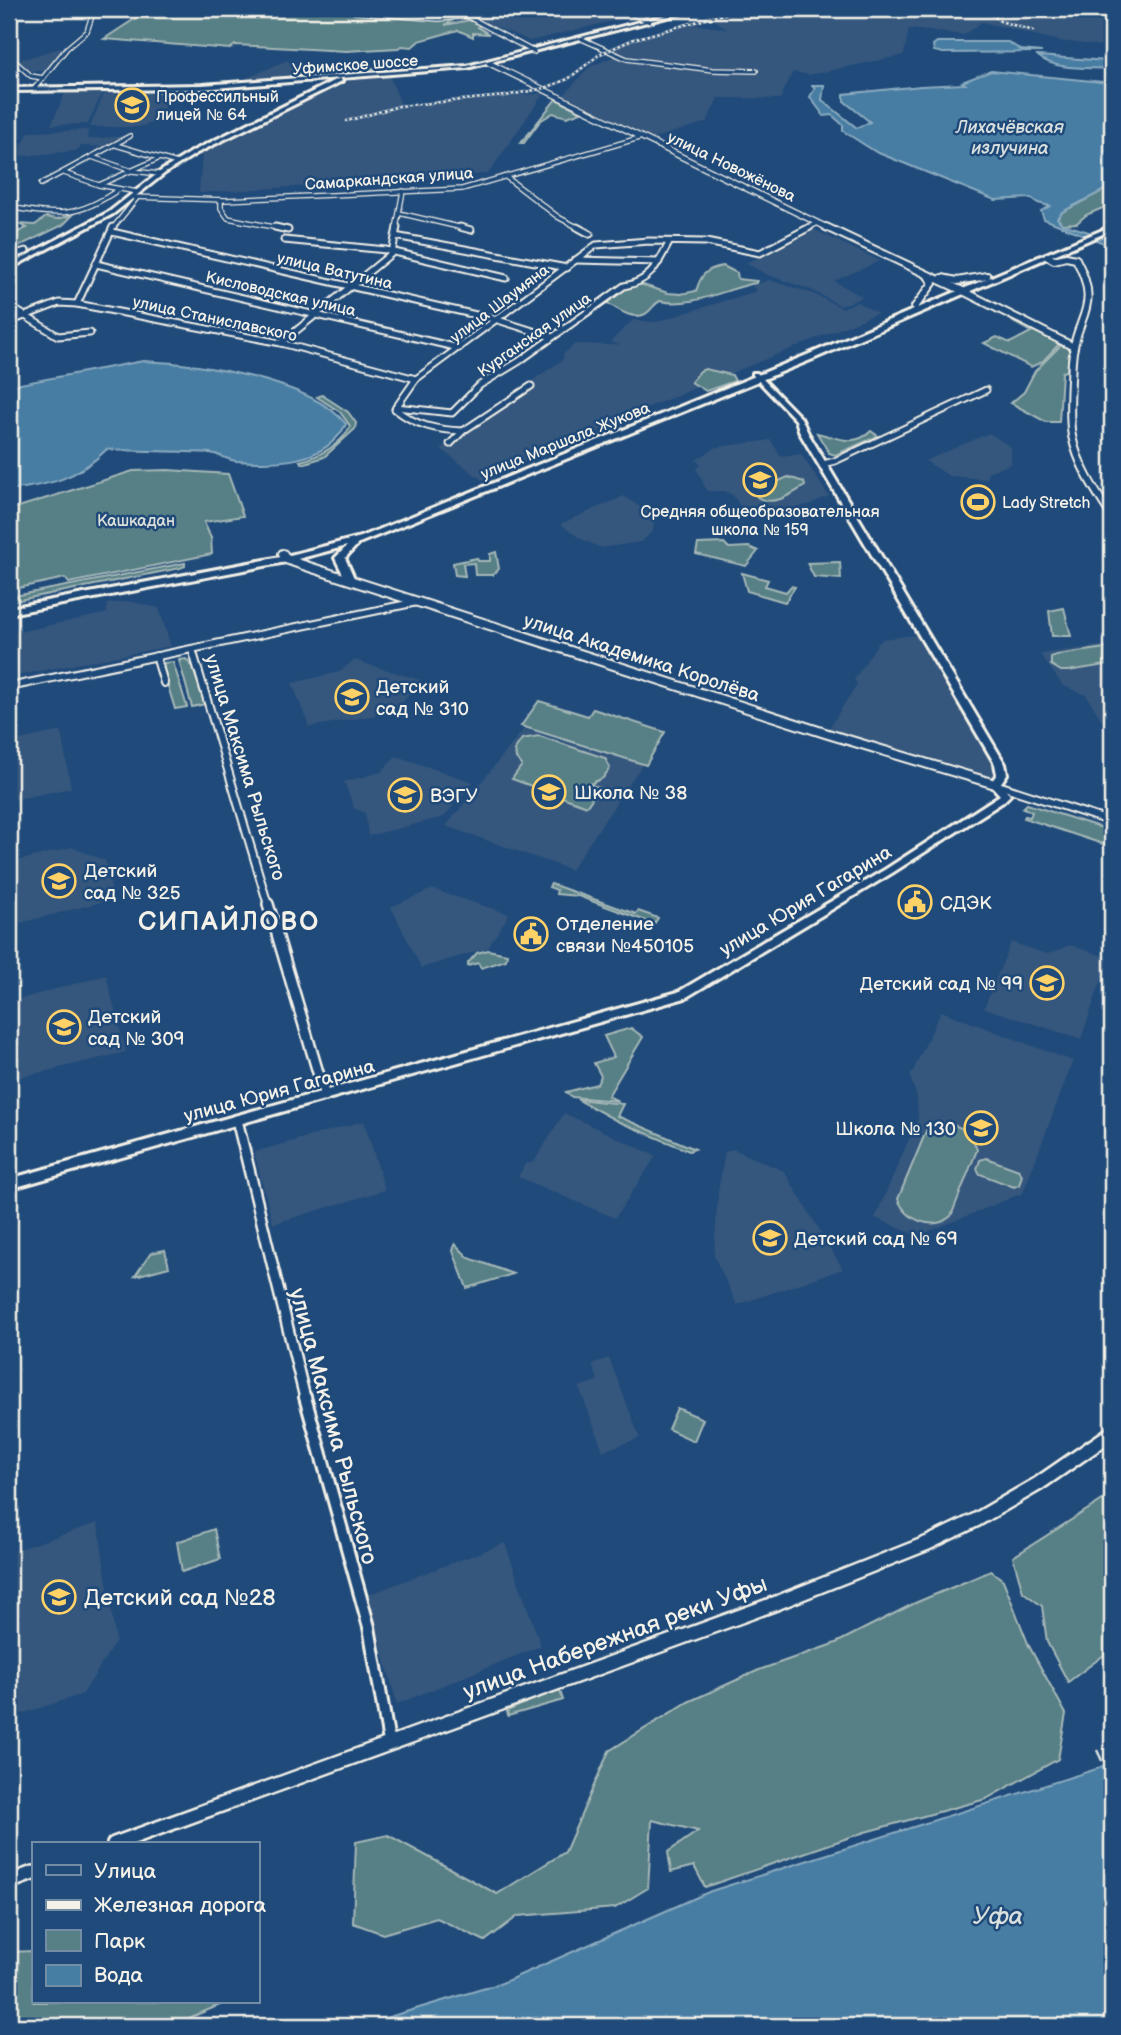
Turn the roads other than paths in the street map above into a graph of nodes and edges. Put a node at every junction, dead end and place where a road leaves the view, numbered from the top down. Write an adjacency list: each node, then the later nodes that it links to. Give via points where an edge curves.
1 (464, 9): 6 (street)
2 (623, 9): 7 (street)
3 (696, 9): 7 (main road, Уфимское шоссе)
4 (355, 12): 6 (street, via 439,19)
5 (92, 16): 14 (street, via 87,32)
6 (467, 16): 9 (street)
7 (649, 21): 8 (main road, Уфимское шоссе)
8 (582, 39): 9 (main road, Уфимское шоссе); 12 (street, via 627,59)
9 (534, 51): 11 (main road, Уфимское шоссе)
10 (9, 56): 14 (street, via 31,76)
11 (488, 63): 13 (main road, Уфимское шоссе); 17 (street, улица Новожёнова)
12 (756, 71)
13 (345, 77): 15 (main road, Уфимское шоссе, via 202,87); 22 (main road)
14 (43, 78): 15 (street)
15 (34, 89): 16 (main road, Уфимское шоссе)
16 (9, 90)
17 (637, 135): 26 (street, Самаркандская улица, via 639,138); 36 (street, улица Новожёнова)
18 (130, 136): 19 (street)
19 (116, 145): 20 (street); 21 (street)
20 (92, 157): 23 (street); 24 (street)
21 (160, 158): 22 (street); 23 (street)
22 (177, 163): 25 (main road)
23 (132, 172): 25 (street); 28 (street)
24 (64, 173): 27 (street); 28 (street, Самаркандская улица)
25 (160, 174): 31 (main road)
26 (506, 177): 30 (street, Самаркандская улица, via 462,189); 41 (street, via 558,217)
27 (41, 184)
28 (99, 185): 29 (street, Самаркандская улица)
29 (119, 190): 31 (street, Самаркандская улица); 33 (street, via 95,206 56,215)
30 (403, 191): 32 (street, Самаркандская улица); 35 (street)
31 (134, 197): 32 (street, Самаркандская улица); 34 (main road); 40 (street)
32 (221, 200): 38 (street, via 228,218)
33 (9, 207)
34 (108, 212): 48 (main road); 52 (main road)
35 (399, 213): 39 (street); 42 (street)
36 (818, 223): 44 (street, via 760,253 725,244); 54 (street, улица Новожёнова)
37 (1112, 226): 45 (main road, улица Маршала Жукова)
38 (288, 230)
39 (471, 230)
40 (112, 232): 51 (street); 57 (street, улица Ватутина)
41 (590, 234)
42 (395, 236): 46 (street); 53 (street)
43 (284, 240): 46 (street)
44 (670, 243): 49 (street, улица Шаумяна, via 596,245); 50 (street, Курганская улица)
45 (1068, 245): 47 (main road, улица Маршала Жукова); 55 (main road, улица Маршала Жукова)
46 (392, 253): 56 (street); 57 (street)
47 (1047, 256): 58 (main road, улица Маршала Жукова); 69 (street, via 1076,259 1089,291)
48 (9, 258)
49 (576, 260): 50 (street); 53 (street, улица Шаумяна)
50 (659, 262): 67 (street, Курганская улица, via 639,283 624,286)
51 (96, 264): 59 (street); 62 (street, Кисловодская улица)
52 (9, 267)
53 (567, 268): 64 (street, улица Шаумяна)
54 (922, 273): 55 (street, via 957,281); 58 (street, улица Новожёнова); 61 (street, via 933,283)
55 (987, 276): 58 (main road, улица Маршала Жукова)
56 (506, 278)
57 (354, 286): 62 (street); 64 (street, улица Ватутина)
58 (960, 291): 61 (main road, улица Маршала Жукова); 69 (street, улица Новожёнова); 71 (main road, улица Маршала Жукова)
59 (77, 304): 63 (street, улица Станиславского, via 59,303); 68 (street, улица Станиславского)
60 (9, 306): 63 (street)
61 (915, 307): 71 (main road, улица Маршала Жукова)
62 (318, 314): 68 (street); 70 (street, Кисловодская улица)
63 (26, 316): 65 (street, улица Станиславского); 66 (street, via 58,336)
64 (498, 320): 67 (street, улица Ватутина); 70 (street, улица Шаумяна)
65 (9, 323)
66 (90, 333)
67 (552, 337): 75 (street, Курганская улица, via 480,385 452,413)
68 (281, 343): 72 (street, улица Станиславского)
69 (1074, 347): 79 (street, via 1072,435 1085,473)
70 (460, 348): 72 (street, улица Шаумяна)
71 (758, 376): 78 (main road, улица Юрия Гагарина, via 800,421); 80 (main road, улица Маршала Жукова); 81 (main road, улица Маршала Жукова, via 388,523)
72 (416, 380): 75 (street, улица Шаумяна)
73 (531, 386): 76 (street)
74 (986, 390): 78 (street)
75 (396, 408): 76 (street, via 416,424)
76 (463, 431): 77 (street)
77 (450, 444)
78 (823, 464): 90 (main road, улица Юрия Гагарина, via 1000,764 1002,774)
79 (1112, 517)
80 (359, 540): 81 (main road, улица Маршала Жукова); 82 (main road, via 340,558)
81 (284, 556): 82 (street, улица Академика Королёва); 84 (main road, улица Маршала Жукова); 85 (main road, улица Маршала Жукова)
82 (350, 580): 83 (street, улица Академика Королёва)
83 (418, 602): 86 (street); 90 (street, улица Академика Королёва)
84 (9, 606)
85 (9, 611)
86 (192, 649): 87 (street); 92 (street, улица Максима Рыльского)
87 (156, 656): 88 (street); 89 (street)
88 (164, 683)
89 (9, 687)
90 (995, 784): 91 (street); 92 (main road, улица Юрия Гагарина, via 1004,795 994,806 681,995)
91 (1112, 822)
92 (325, 1096): 93 (main road, улица Юрия Гагарина)
93 (237, 1120): 94 (main road, улица Юрия Гагарина); 96 (street, улица Максима Рыльского, via 312,1427 369,1627)
94 (9, 1184)
95 (1112, 1433): 96 (street, улица Набережная реки Уфы, via 1028,1490 928,1543 779,1602)
96 (388, 1742): 97 (street, улица Набережная реки Уфы)
97 (119, 1842)
98 (32, 1873): 99 (street)
99 (9, 1882)

